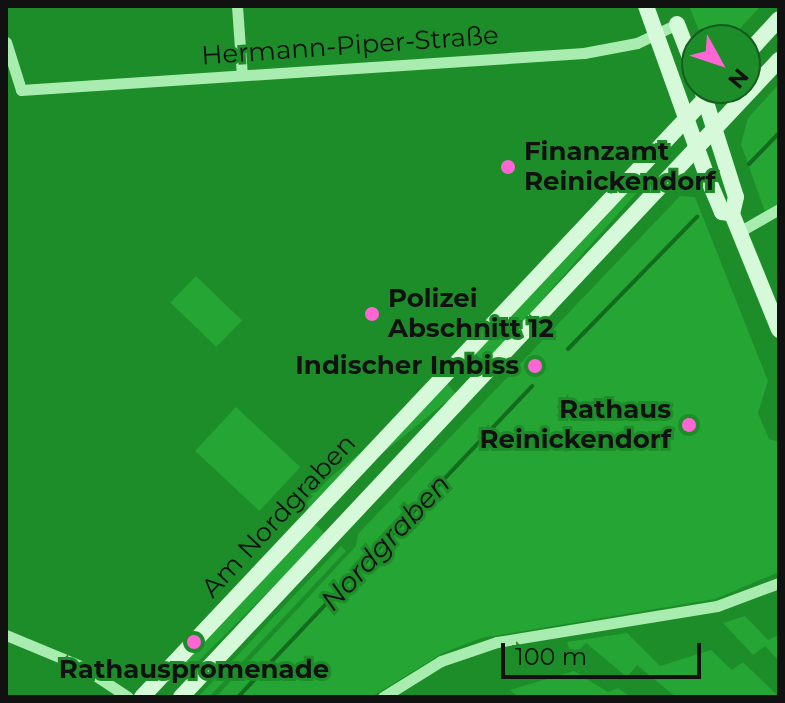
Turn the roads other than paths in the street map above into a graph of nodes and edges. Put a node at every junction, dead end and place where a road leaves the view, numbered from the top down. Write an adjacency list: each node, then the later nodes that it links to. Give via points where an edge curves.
1 (237, 6): 10 (street)
2 (646, 6): 5 (main road)
3 (779, 19): 7 (main road)
4 (677, 24): 5 (street, Hermann-Piper-Straße); 6 (main road)
5 (658, 34): 10 (street, Hermann-Piper-Straße, via 584,53); 13 (main road)
6 (681, 34)
7 (761, 39)
8 (6, 42): 10 (street, Hermann-Piper-Straße, via 21,90)
9 (779, 60): 14 (main road, Am Nordgraben)
10 (242, 75)
11 (697, 104): 13 (main road, Am Nordgraben)
12 (709, 104): 14 (main road)
13 (688, 116): 15 (main road); 16 (main road, Am Nordgraben)
14 (714, 128): 15 (main road, Am Nordgraben); 19 (main road, via 736,197)
15 (698, 146): 17 (main road, Am Nordgraben); 19 (main road, via 722,212)
16 (644, 161): 17 (main road); 22 (main road, Am Nordgraben)
17 (665, 181): 23 (main road, Am Nordgraben)
18 (779, 209): 20 (street)
19 (732, 214): 20 (main road)
20 (739, 232): 21 (main road)
21 (779, 330)
22 (451, 367): 23 (main road); 27 (main road, Am Nordgraben)
23 (472, 387): 28 (main road, Am Nordgraben)
24 (779, 583): 29 (street, via 717,606 497,642 441,661)
25 (6, 635): 26 (street, via 81,666)
26 (128, 697)
27 (142, 697)
28 (181, 697)
29 (383, 697)

